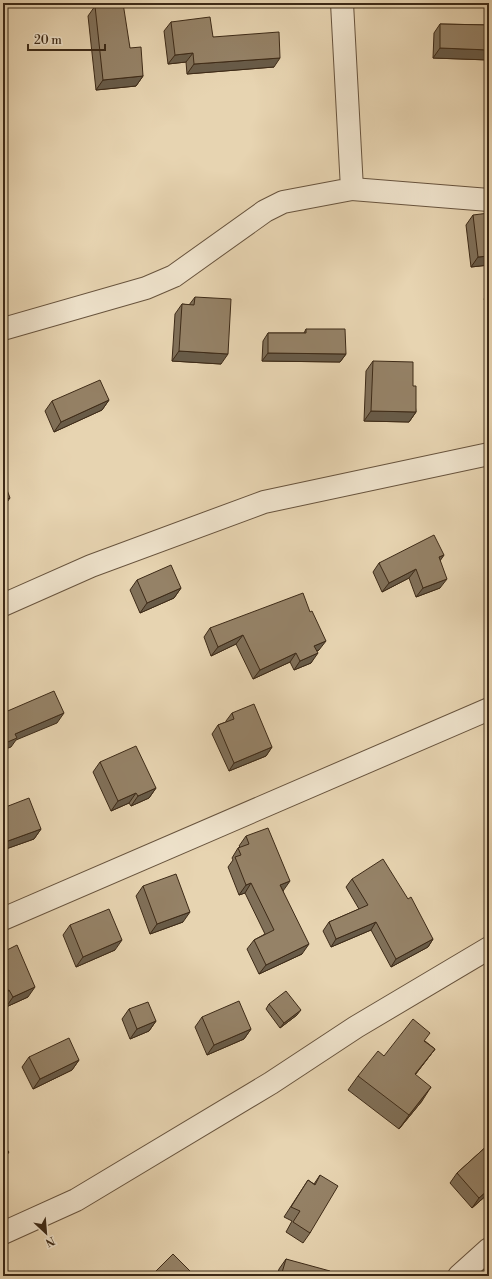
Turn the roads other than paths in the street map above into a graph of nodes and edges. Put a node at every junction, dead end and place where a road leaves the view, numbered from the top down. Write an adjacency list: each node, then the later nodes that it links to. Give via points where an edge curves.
1 (342, 3): 2 (street)
2 (352, 189): 3 (street); 4 (street, via 283,202 265,211 174,276 146,288)
3 (489, 200)
4 (3, 328)
5 (489, 454): 6 (street, via 264,502 90,566)
6 (3, 605)
7 (489, 709): 8 (street)
8 (3, 919)
9 (489, 948): 10 (street, via 76,1200)
10 (3, 1233)
11 (489, 1250): 12 (street)
12 (460, 1276)

